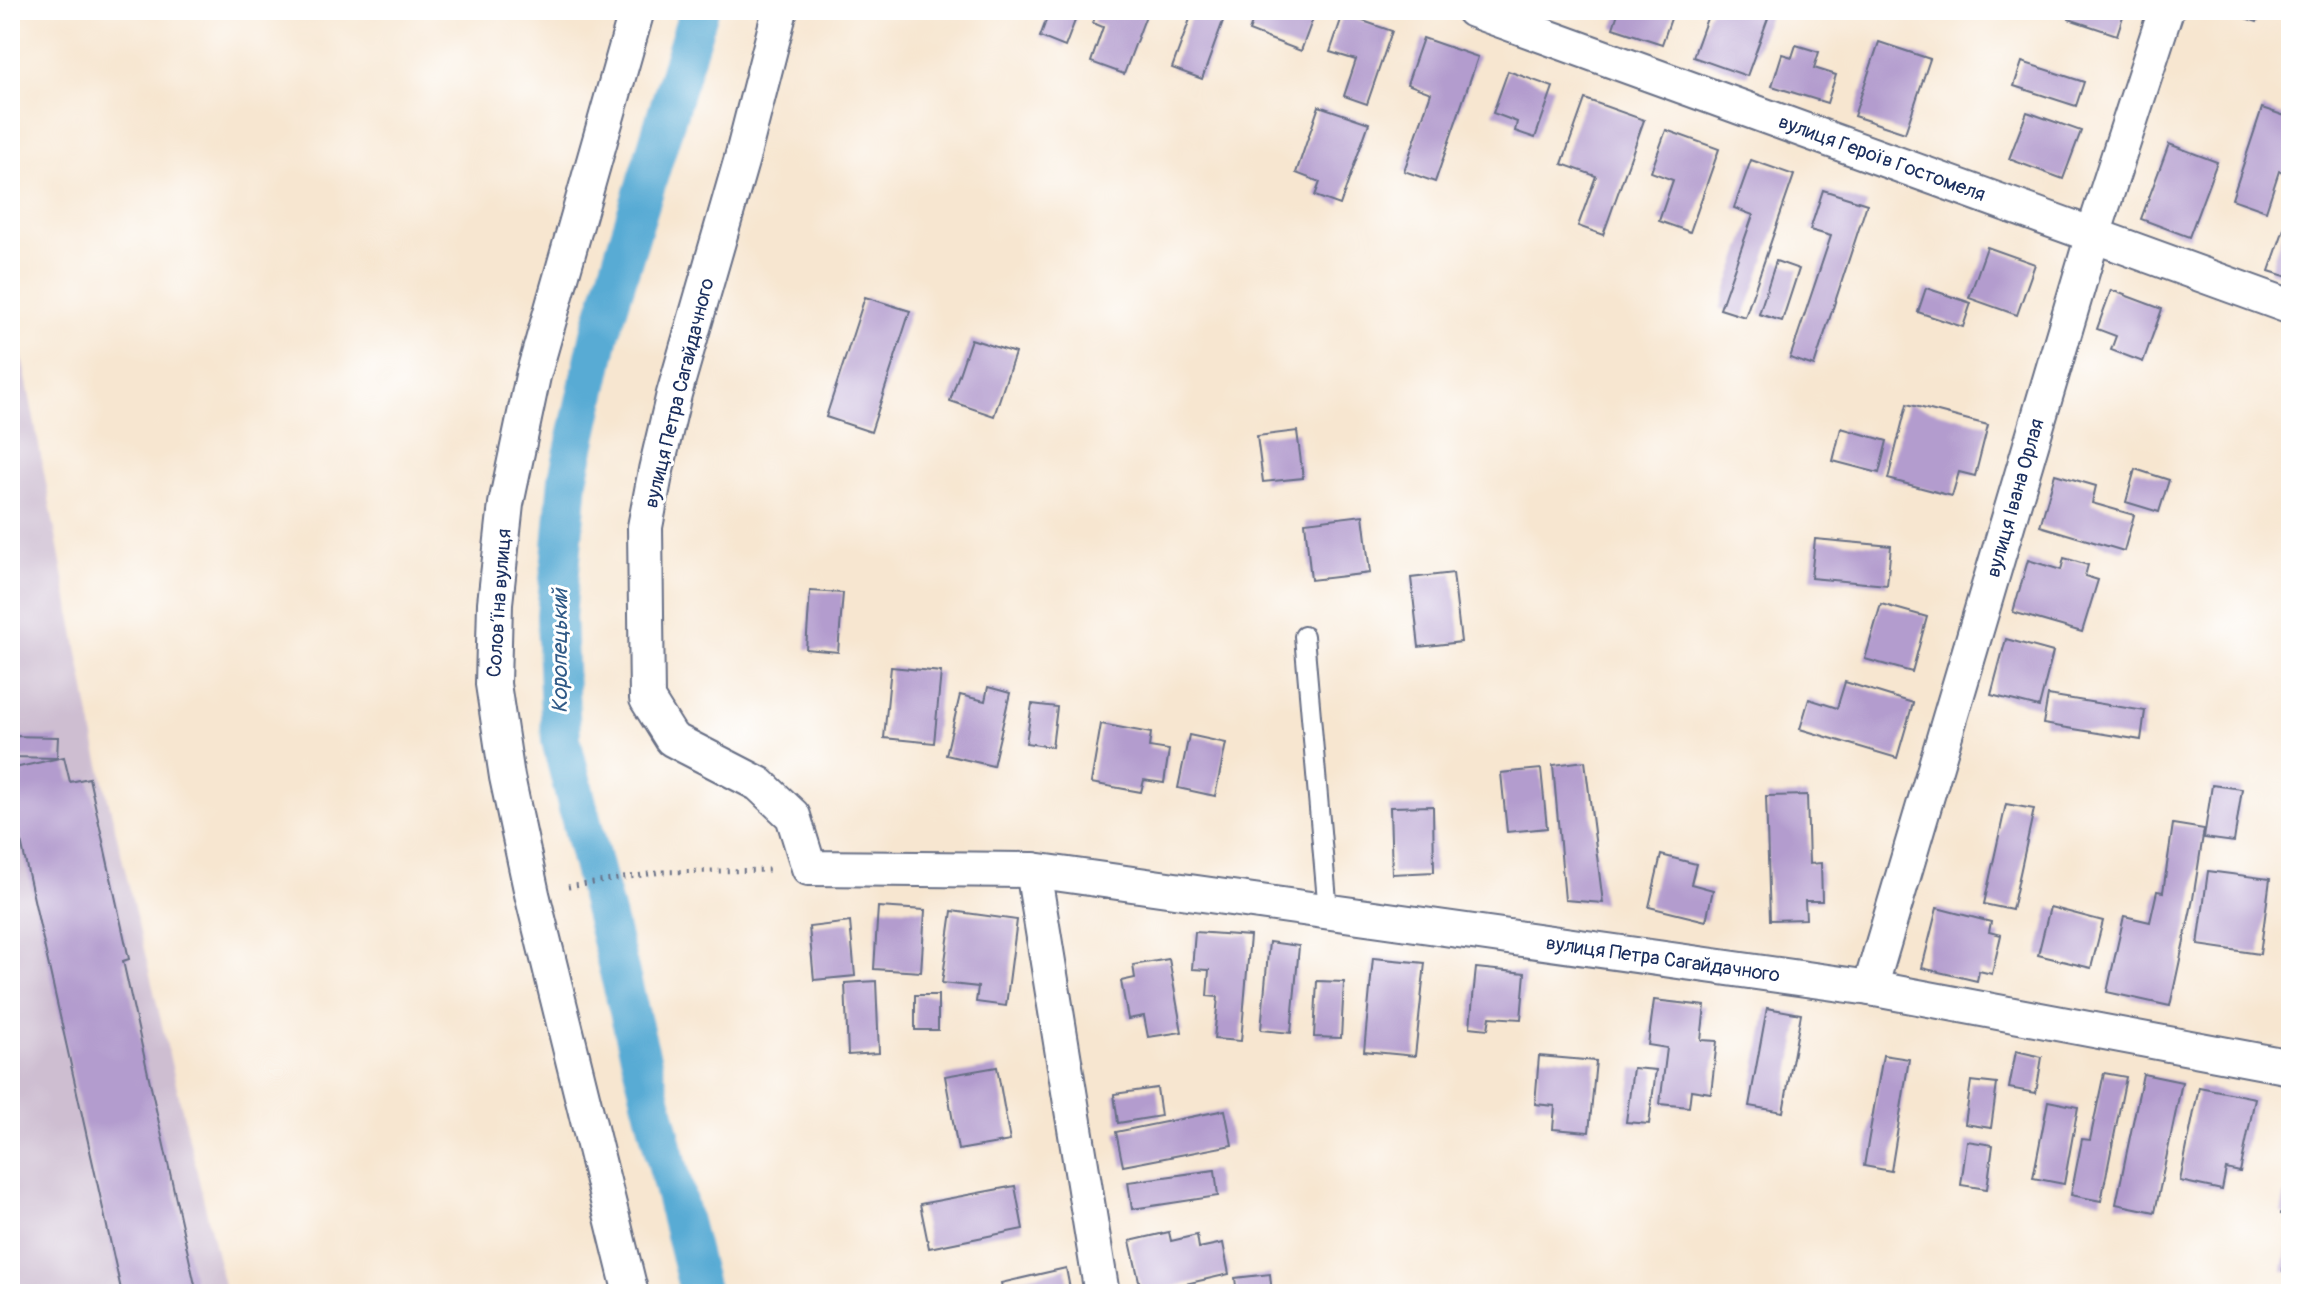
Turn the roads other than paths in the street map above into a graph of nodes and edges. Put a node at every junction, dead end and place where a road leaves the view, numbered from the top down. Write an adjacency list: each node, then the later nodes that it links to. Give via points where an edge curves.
1 (637, 10): 12 (street, Соловʼїна вулиця, via 533,376 506,504 493,684 532,894)
2 (780, 10): 8 (street, вулиця Петра Сагайдачного, via 653,485 645,527 647,699 672,739 759,784 793,816 809,868)
3 (1473, 10): 5 (street, вулиця Героїв Гостомеля)
4 (2166, 10): 5 (street, вулиця Івана Орлая)
5 (2093, 235): 6 (street, вулиця Героїв Гостомеля); 10 (street, вулиця Івана Орлая)
6 (2291, 307)
7 (1304, 636): 9 (lane)
8 (1033, 870): 9 (street, вулиця Петра Сагайдачного); 13 (street)
9 (1328, 912): 10 (street, вулиця Петра Сагайдачного)
10 (1870, 988): 11 (street, вулиця Петра Сагайдачного)
11 (2291, 1067)
12 (631, 1294)
13 (1102, 1294)

